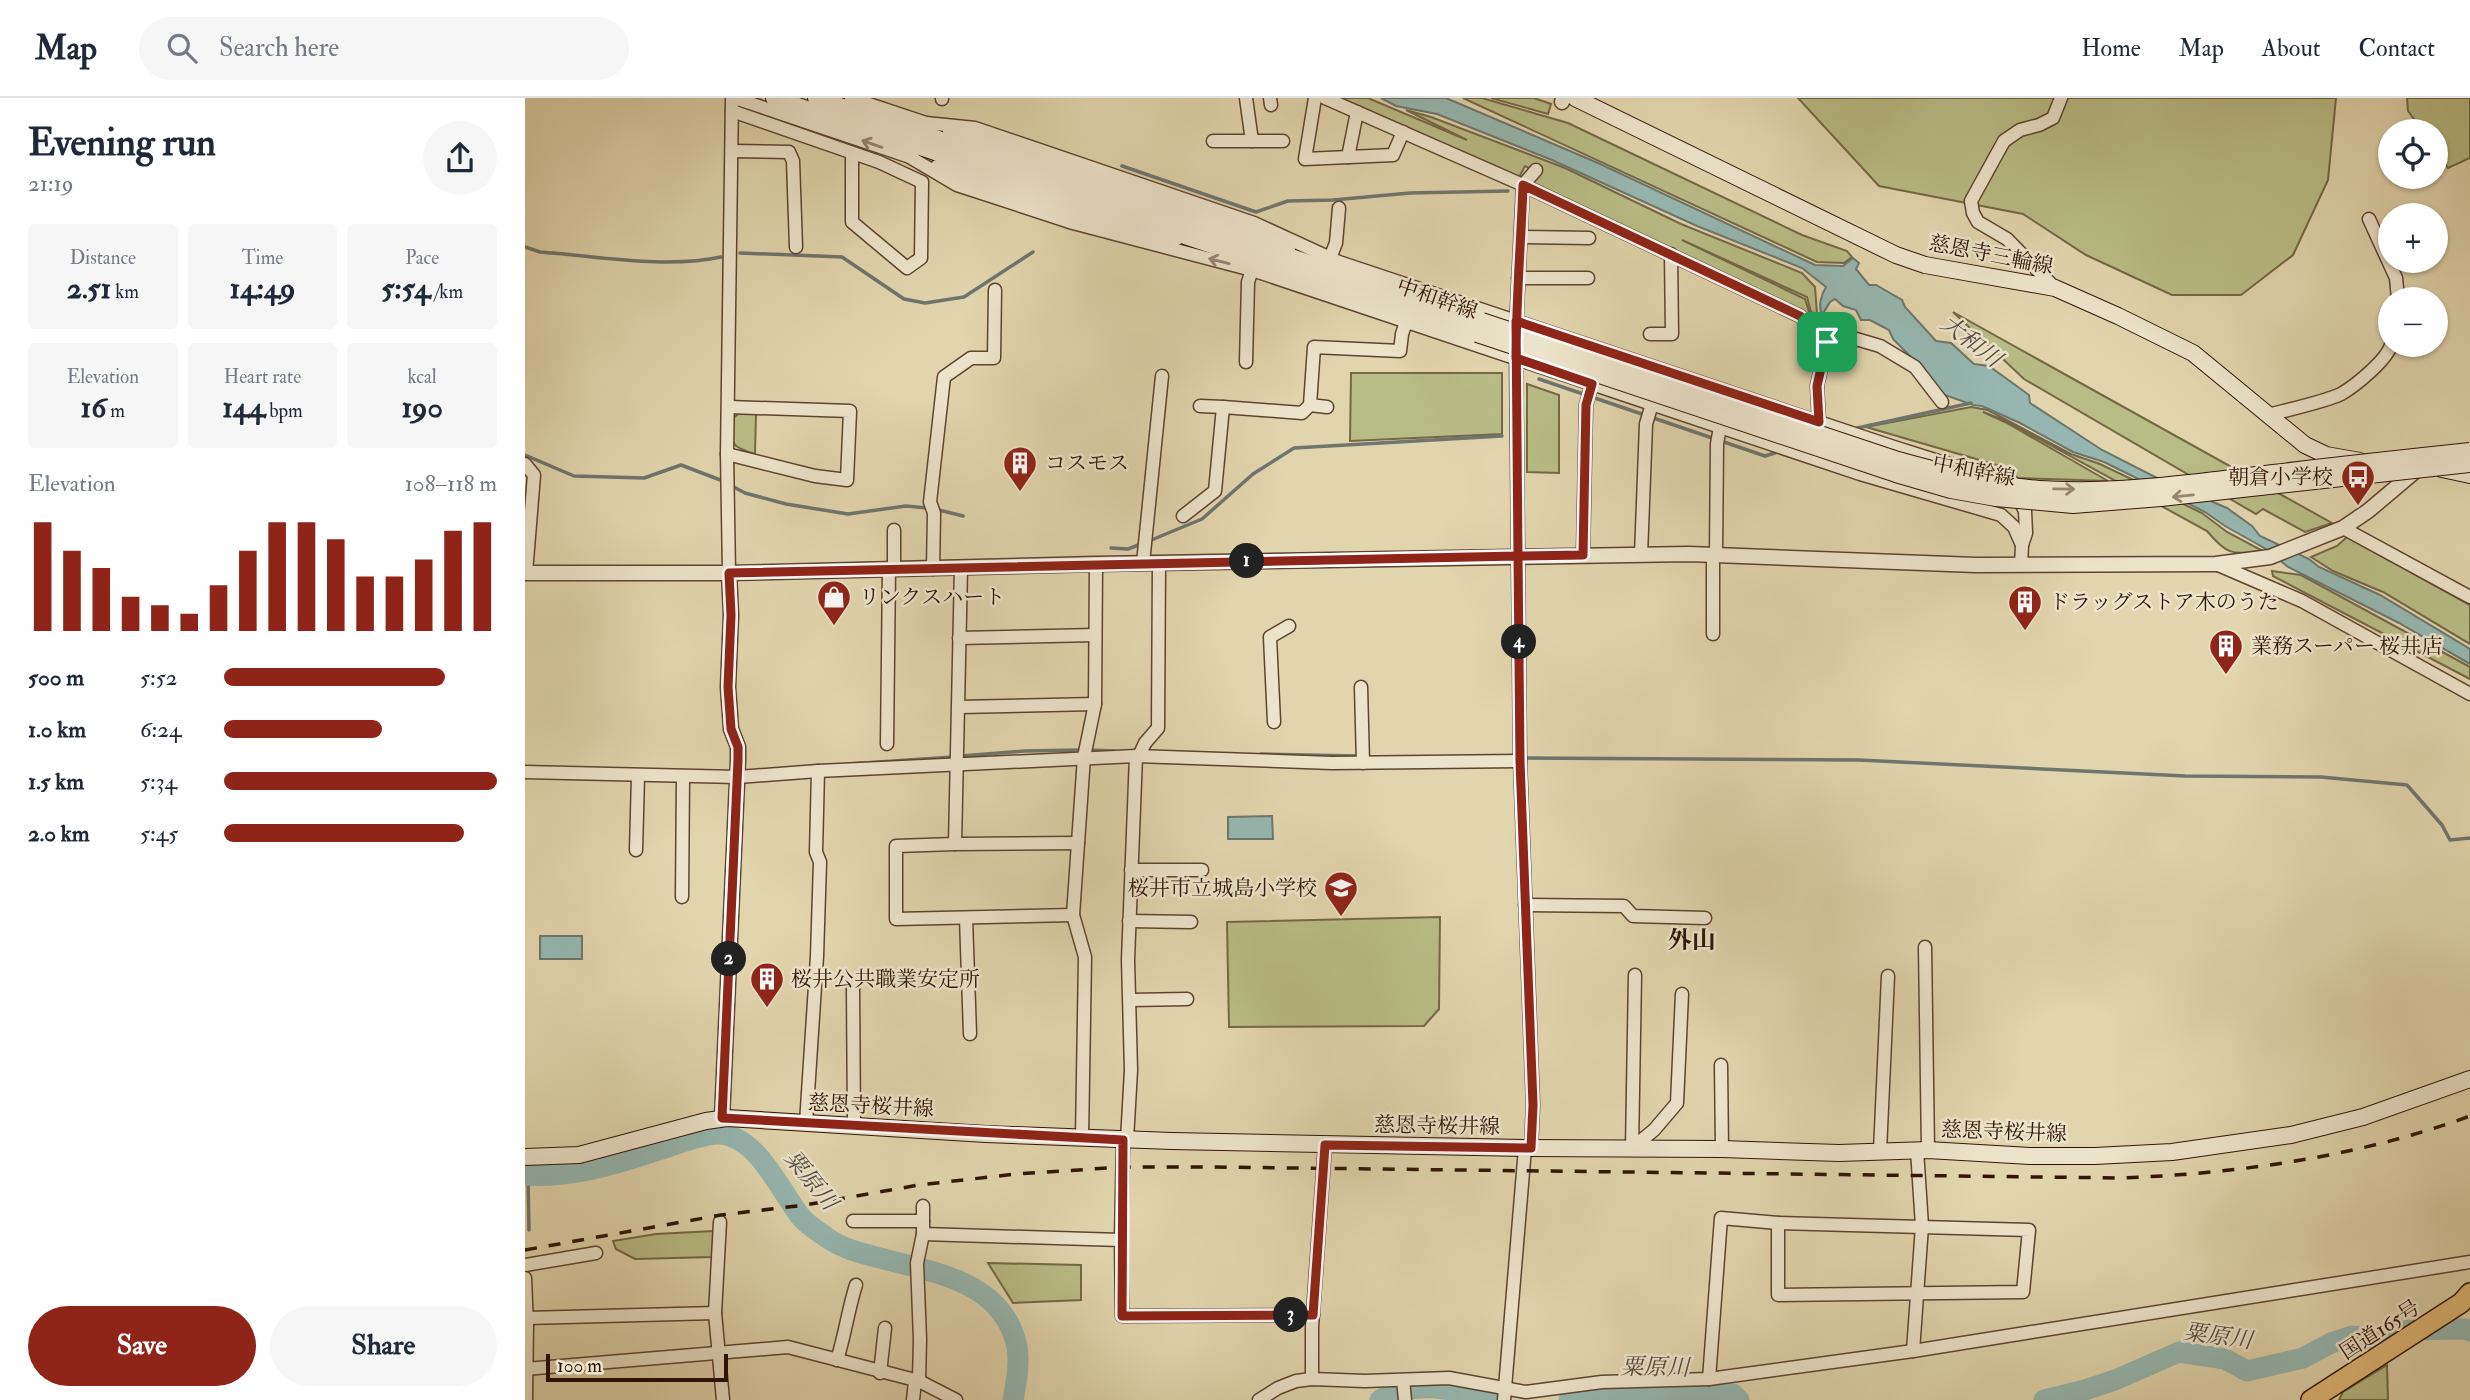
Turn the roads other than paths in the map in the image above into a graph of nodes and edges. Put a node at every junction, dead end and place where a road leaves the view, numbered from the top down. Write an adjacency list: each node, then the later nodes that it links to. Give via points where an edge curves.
1 (774, 98): 26 (main road, 中和幹線)
2 (816, 98): 28 (main road, 中和幹線)
3 (851, 98): 28 (street, via 1234,226)
4 (1246, 98): 13 (street)
5 (1315, 98): 18 (street, via 1305,159)
6 (1325, 98): 10 (street)
7 (2061, 98): 33 (street, via 2053,118 2004,141 1972,201 1978,222 2007,239)
8 (1567, 99): 33 (main road, 慈恩寺三輪線, via 1896,255 1925,265)
9 (733, 102): 15 (street); 16 (street); 17 (street, one-way to 9)
10 (1357, 112): 11 (street); 18 (street)
11 (1403, 132): 18 (street, via 1392,155); 20 (street)
12 (1213, 141): 13 (street)
13 (1252, 141): 14 (street)
14 (1283, 141)
15 (732, 151): 25 (street, via 789,152); 49 (street)
16 (852, 153): 16 (street, via 922,182 922,258 907,268 852,222)
17 (908, 156): 26 (street, via 1100,221); 29 (street, one-way to 17, via 1047,215 957,185)
18 (1348, 157)
19 (1536, 170): 20 (street)
20 (1523, 185): 23 (street); 27 (street)
21 (1339, 208): 28 (street, via 1336,243)
22 (2369, 219): 32 (street)
23 (1521, 237): 24 (street); 30 (street)
24 (1589, 238)
25 (796, 247)
26 (1218, 248): 37 (main road, 中和幹線)
27 (1671, 254): 38 (street, via 1672,334); 39 (street, via 1800,316)
28 (1328, 264): 35 (street); 37 (main road, 中和幹線)
29 (1252, 270): 36 (street); 42 (street)
30 (1518, 278): 31 (street); 35 (street)
31 (1588, 278)
32 (2397, 287)
33 (2055, 288): 52 (main road, 慈恩寺三輪線, via 2193,353)
34 (995, 289): 76 (street, via 994,358 971,358 944,377 932,507)
35 (1516, 321): 41 (street); 53 (street)
36 (1406, 323): 41 (street); 47 (street, via 1401,351 1314,347)
37 (1479, 328): 55 (main road, 中和幹線, one-way to 55, bridge, via 1898,460 1996,484 2115,489); 58 (main road, 中和幹線, one-way to 37, bridge, via 2119,503 1996,498 1896,474)
38 (1650, 334)
39 (1827, 342): 45 (street, via 1839,334 1881,346 1915,367); 53 (street, via 1817,386)
40 (2383, 357): 52 (street, via 2340,394)
41 (1516, 358): 44 (street); 68 (street)
42 (1246, 362)
43 (1163, 376): 69 (street)
44 (1592, 384): 46 (street); 65 (street, via 1586,405)
45 (1942, 402)
46 (1652, 404): 54 (street); 66 (street, via 1646,424)
47 (1310, 405): 50 (street, via 1302,414); 51 (street)
48 (1200, 406): 50 (street)
49 (729, 407): 56 (street); 56 (street, via 850,411 847,480)
50 (1223, 407): 61 (street, via 1215,491)
51 (1327, 407)
52 (2267, 415): 59 (main road, 慈恩寺三輪線, via 2305,445 2326,455)
53 (1819, 422): 64 (street, via 1938,461 1993,473 2017,495 2025,511)
54 (1720, 427): 64 (street, via 1860,474 1987,509 2007,519); 67 (street)
55 (2470, 449): 59 (street)
56 (727, 454): 78 (street)
57 (525, 464): 77 (street, via 534,475)
58 (2470, 464)
59 (2423, 465): 60 (main road, 慈恩寺三輪線); 62 (street)
60 (2470, 475)
61 (1183, 516)
62 (2343, 528): 72 (street, via 2270,557); 79 (street)
63 (894, 530): 75 (street)
64 (2022, 545): 73 (street)
65 (1583, 555): 66 (street); 68 (street)
66 (1641, 555): 67 (street)
67 (1714, 555): 73 (street); 81 (street)
68 (1518, 556): 70 (street); 94 (street)
69 (1143, 563): 70 (street); 71 (street)
70 (1159, 563): 91 (street, via 1159,728)
71 (1096, 564): 74 (street); 82 (street)
72 (2216, 564): 73 (street); 85 (street, via 2302,601)
73 (2021, 565)
74 (961, 568): 76 (street); 83 (street)
75 (892, 569): 76 (street); 78 (street); 89 (street)
76 (933, 569)
77 (526, 573): 78 (street)
78 (729, 573): 99 (street, via 728,687)
79 (2470, 597)
80 (1289, 626): 88 (street, via 1270,637)
81 (1713, 634)
82 (1095, 635): 83 (street); 86 (street)
83 (959, 638): 87 (street)
84 (1361, 687): 93 (street)
85 (2470, 694)
86 (1095, 704): 87 (street); 90 (street)
87 (959, 707): 92 (street)
88 (1274, 722)
89 (887, 744)
90 (1086, 751): 91 (street); 92 (street); 101 (street)
91 (1140, 753): 93 (street); 103 (street)
92 (956, 758): 95 (street); 100 (street)
93 (1363, 758): 94 (street)
94 (1520, 760): 106 (street)
95 (818, 771): 99 (street); 123 (street, via 817,956)
96 (525, 772): 97 (street)
97 (638, 776): 98 (street); 102 (street)
98 (684, 777): 99 (street); 105 (street)
99 (738, 777): 122 (street)
100 (955, 844): 101 (street); 108 (street, via 896,846 896,919)
101 (1078, 844): 107 (street)
102 (636, 849)
103 (1131, 870): 104 (street); 110 (street)
104 (1202, 870)
105 (682, 897)
106 (1525, 905): 109 (street, via 1624,906 1633,916); 129 (street, via 1533,1105)
107 (1073, 915): 108 (street); 125 (street, via 1085,957)
108 (966, 918): 119 (street)
109 (1705, 918)
110 (1129, 921): 111 (street); 118 (street)
111 (1191, 922)
112 (1925, 947): 131 (street)
113 (1635, 975): 128 (street)
114 (1888, 976): 132 (street)
115 (853, 987): 124 (street)
116 (1682, 994): 128 (street, via 1677,1102 1654,1130)
117 (1187, 999): 118 (street)
118 (1130, 1000): 126 (street)
119 (969, 1034)
120 (1721, 1065): 130 (street)
121 (2470, 1079): 131 (main road, 慈恩寺桜井線, via 2316,1129 2172,1152 2030,1156)
122 (722, 1118): 123 (main road, 慈恩寺桜井線); 133 (main road, 慈恩寺桜井線, via 602,1151)
123 (806, 1123): 124 (main road, 慈恩寺桜井線)
124 (854, 1126): 125 (main road, 慈恩寺桜井線)
125 (1082, 1138): 126 (main road, 慈恩寺桜井線)
126 (1125, 1140): 127 (main road, 慈恩寺桜井線); 140 (street)
127 (1325, 1145): 129 (main road, 慈恩寺桜井線); 149 (street)
128 (1632, 1147): 129 (main road, 慈恩寺桜井線); 130 (main road, 慈恩寺桜井線)
129 (1528, 1148): 162 (street)
130 (1722, 1149): 132 (main road, 慈恩寺桜井線)
131 (1923, 1150): 132 (main road, 慈恩寺桜井線); 138 (street)
132 (1880, 1151)
133 (525, 1157)
134 (923, 1206): 139 (street)
135 (853, 1221): 139 (street)
136 (720, 1222): 148 (street)
137 (1778, 1223): 138 (street); 146 (street, via 1778,1295); 159 (street, via 1721,1218)
138 (1921, 1226): 146 (street); 146 (street, via 2029,1230 2023,1292)
139 (923, 1228): 140 (street); 160 (street, via 917,1264 921,1339)
140 (1121, 1240): 149 (street, via 1122,1316)
141 (596, 1253): 143 (street)
142 (2470, 1262): 153 (street)
143 (525, 1265)
144 (525, 1278): 150 (street)
145 (856, 1285): 154 (street)
146 (1918, 1292): 153 (street)
147 (2470, 1293): 157 (highway, 国道165号)
148 (715, 1313): 150 (street); 152 (street)
149 (1313, 1315): 158 (street)
150 (527, 1323): 155 (street)
151 (885, 1328): 156 (street)
152 (719, 1351): 154 (street, via 788,1347); 155 (street); 164 (street)
153 (1913, 1351): 159 (street)
154 (837, 1360): 156 (street)
155 (526, 1369): 163 (street)
156 (880, 1373): 160 (street)
157 (2349, 1378): 169 (highway, 国道165号); 170 (highway, via 2332,1391)
158 (1312, 1379): 161 (street); 167 (street, via 1277,1388)
159 (1709, 1379): 162 (street, via 1602,1382)
160 (917, 1381): 165 (street); 166 (street)
161 (1404, 1382): 162 (street, via 1449,1378); 168 (street)
162 (1505, 1394)
163 (526, 1400)
164 (723, 1400)
165 (913, 1400)
166 (956, 1400)
167 (1259, 1400)
168 (1405, 1400)
169 (2312, 1400)
170 (2329, 1400)

